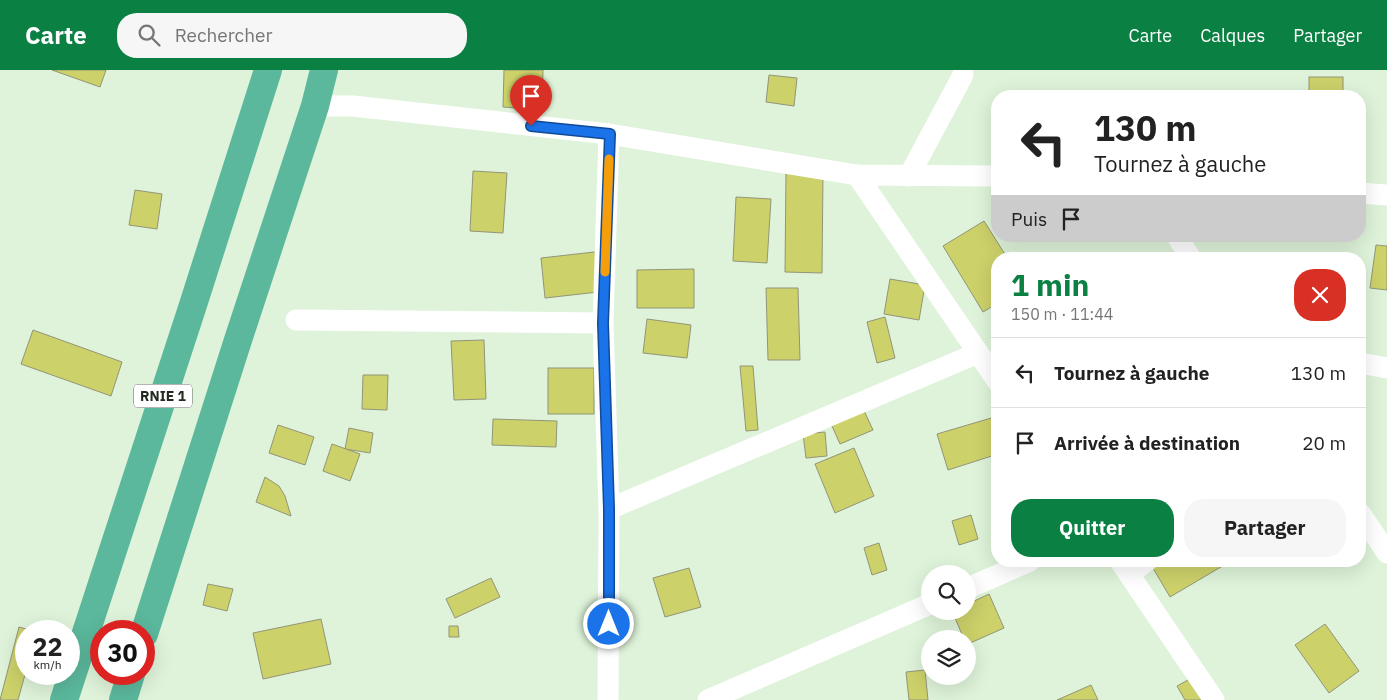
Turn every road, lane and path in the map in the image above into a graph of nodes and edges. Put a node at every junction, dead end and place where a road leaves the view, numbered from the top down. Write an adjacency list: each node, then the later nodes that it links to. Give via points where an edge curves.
1 (268, 70): 27 (highway, RNIE 1)
2 (324, 70): 4 (highway)
3 (963, 75): 7 (street)
4 (315, 106): 5 (street, via 354,106); 24 (highway)
5 (610, 134): 6 (street); 12 (street)
6 (858, 175): 7 (street); 13 (street)
7 (909, 176): 8 (street)
8 (991, 176)
9 (1366, 193): 10 (street)
10 (1387, 195)
11 (296, 320): 12 (street)
12 (603, 323): 17 (street)
13 (978, 353): 16 (street); 17 (street)
14 (1366, 364): 15 (street)
15 (1387, 368)
16 (991, 372)
17 (609, 509): 29 (street)
18 (1366, 522): 19 (street)
19 (1387, 553)
20 (1016, 567): 22 (street)
21 (1124, 568): 30 (street)
22 (976, 585)
23 (921, 608): 26 (street)
24 (148, 620)
25 (128, 685): 28 (highway)
26 (723, 697)
27 (64, 700)
28 (123, 700)
29 (608, 700)
30 (1214, 700)

